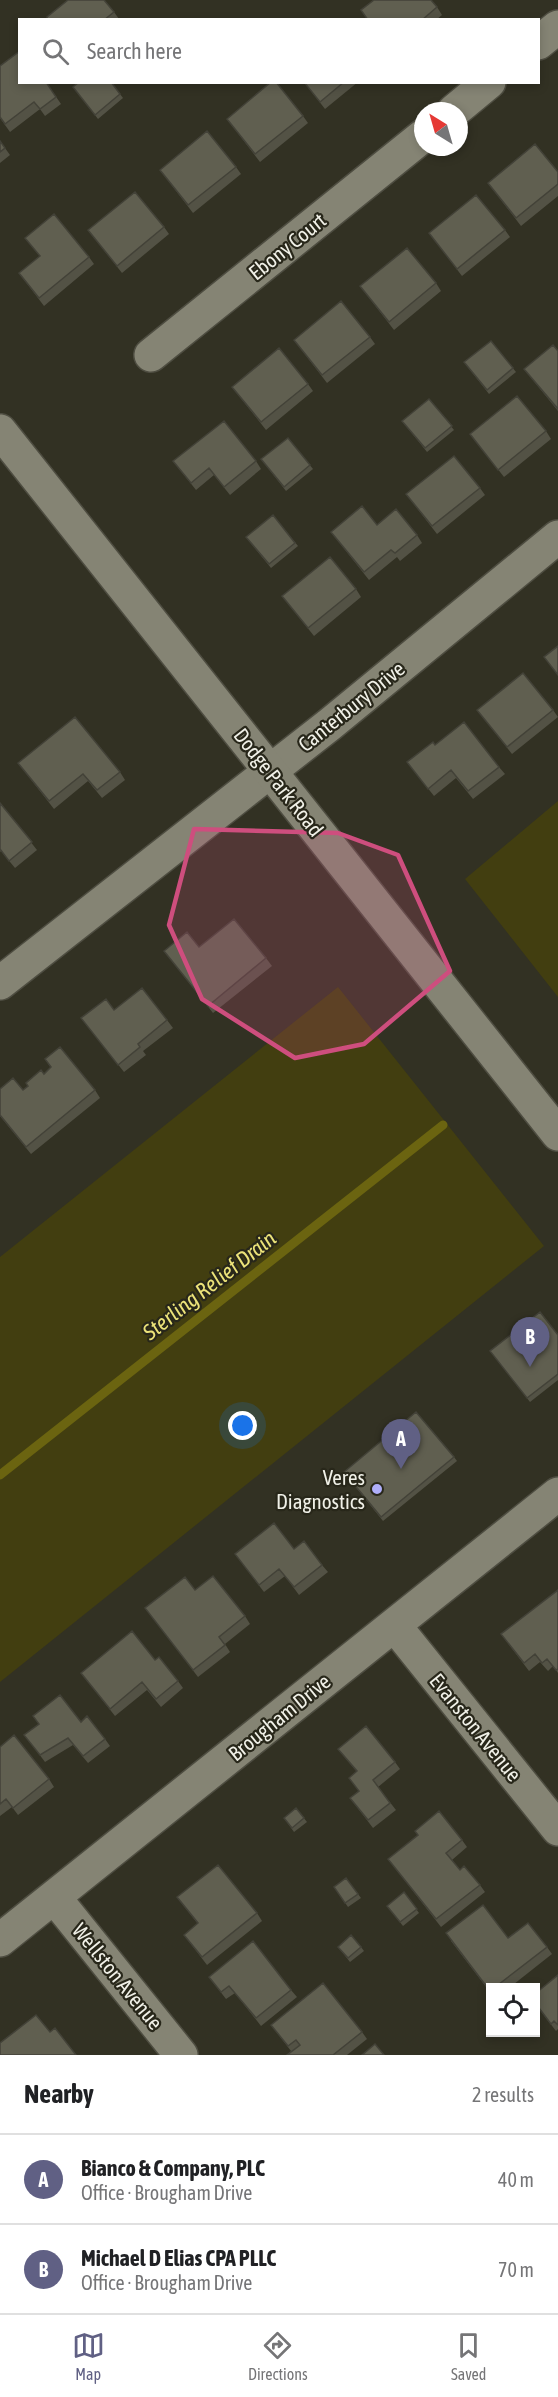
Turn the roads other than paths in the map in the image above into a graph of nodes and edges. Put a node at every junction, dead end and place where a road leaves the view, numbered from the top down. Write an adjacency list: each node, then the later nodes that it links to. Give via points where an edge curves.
1 (558, 27): 2 (street)
2 (540, 41)
3 (487, 84): 4 (street)
4 (465, 102)
5 (414, 143): 6 (street, Ebony Court)
6 (151, 355)
7 (0, 431): 9 (street, Dodge Park Road)
8 (558, 537): 9 (street, Canterbury Drive, via 329,725)
9 (269, 769): 10 (street, Canterbury Drive); 11 (street, Dodge Park Road)
10 (0, 983)
11 (558, 1134)
12 (558, 1494): 13 (street, Brougham Drive)
13 (395, 1626): 14 (street, Evanston Avenue); 15 (street, Brougham Drive)
14 (558, 1829)
15 (54, 1897): 16 (street, Brougham Drive); 17 (street, Wellston Avenue)
16 (0, 1940)
17 (181, 2055)

